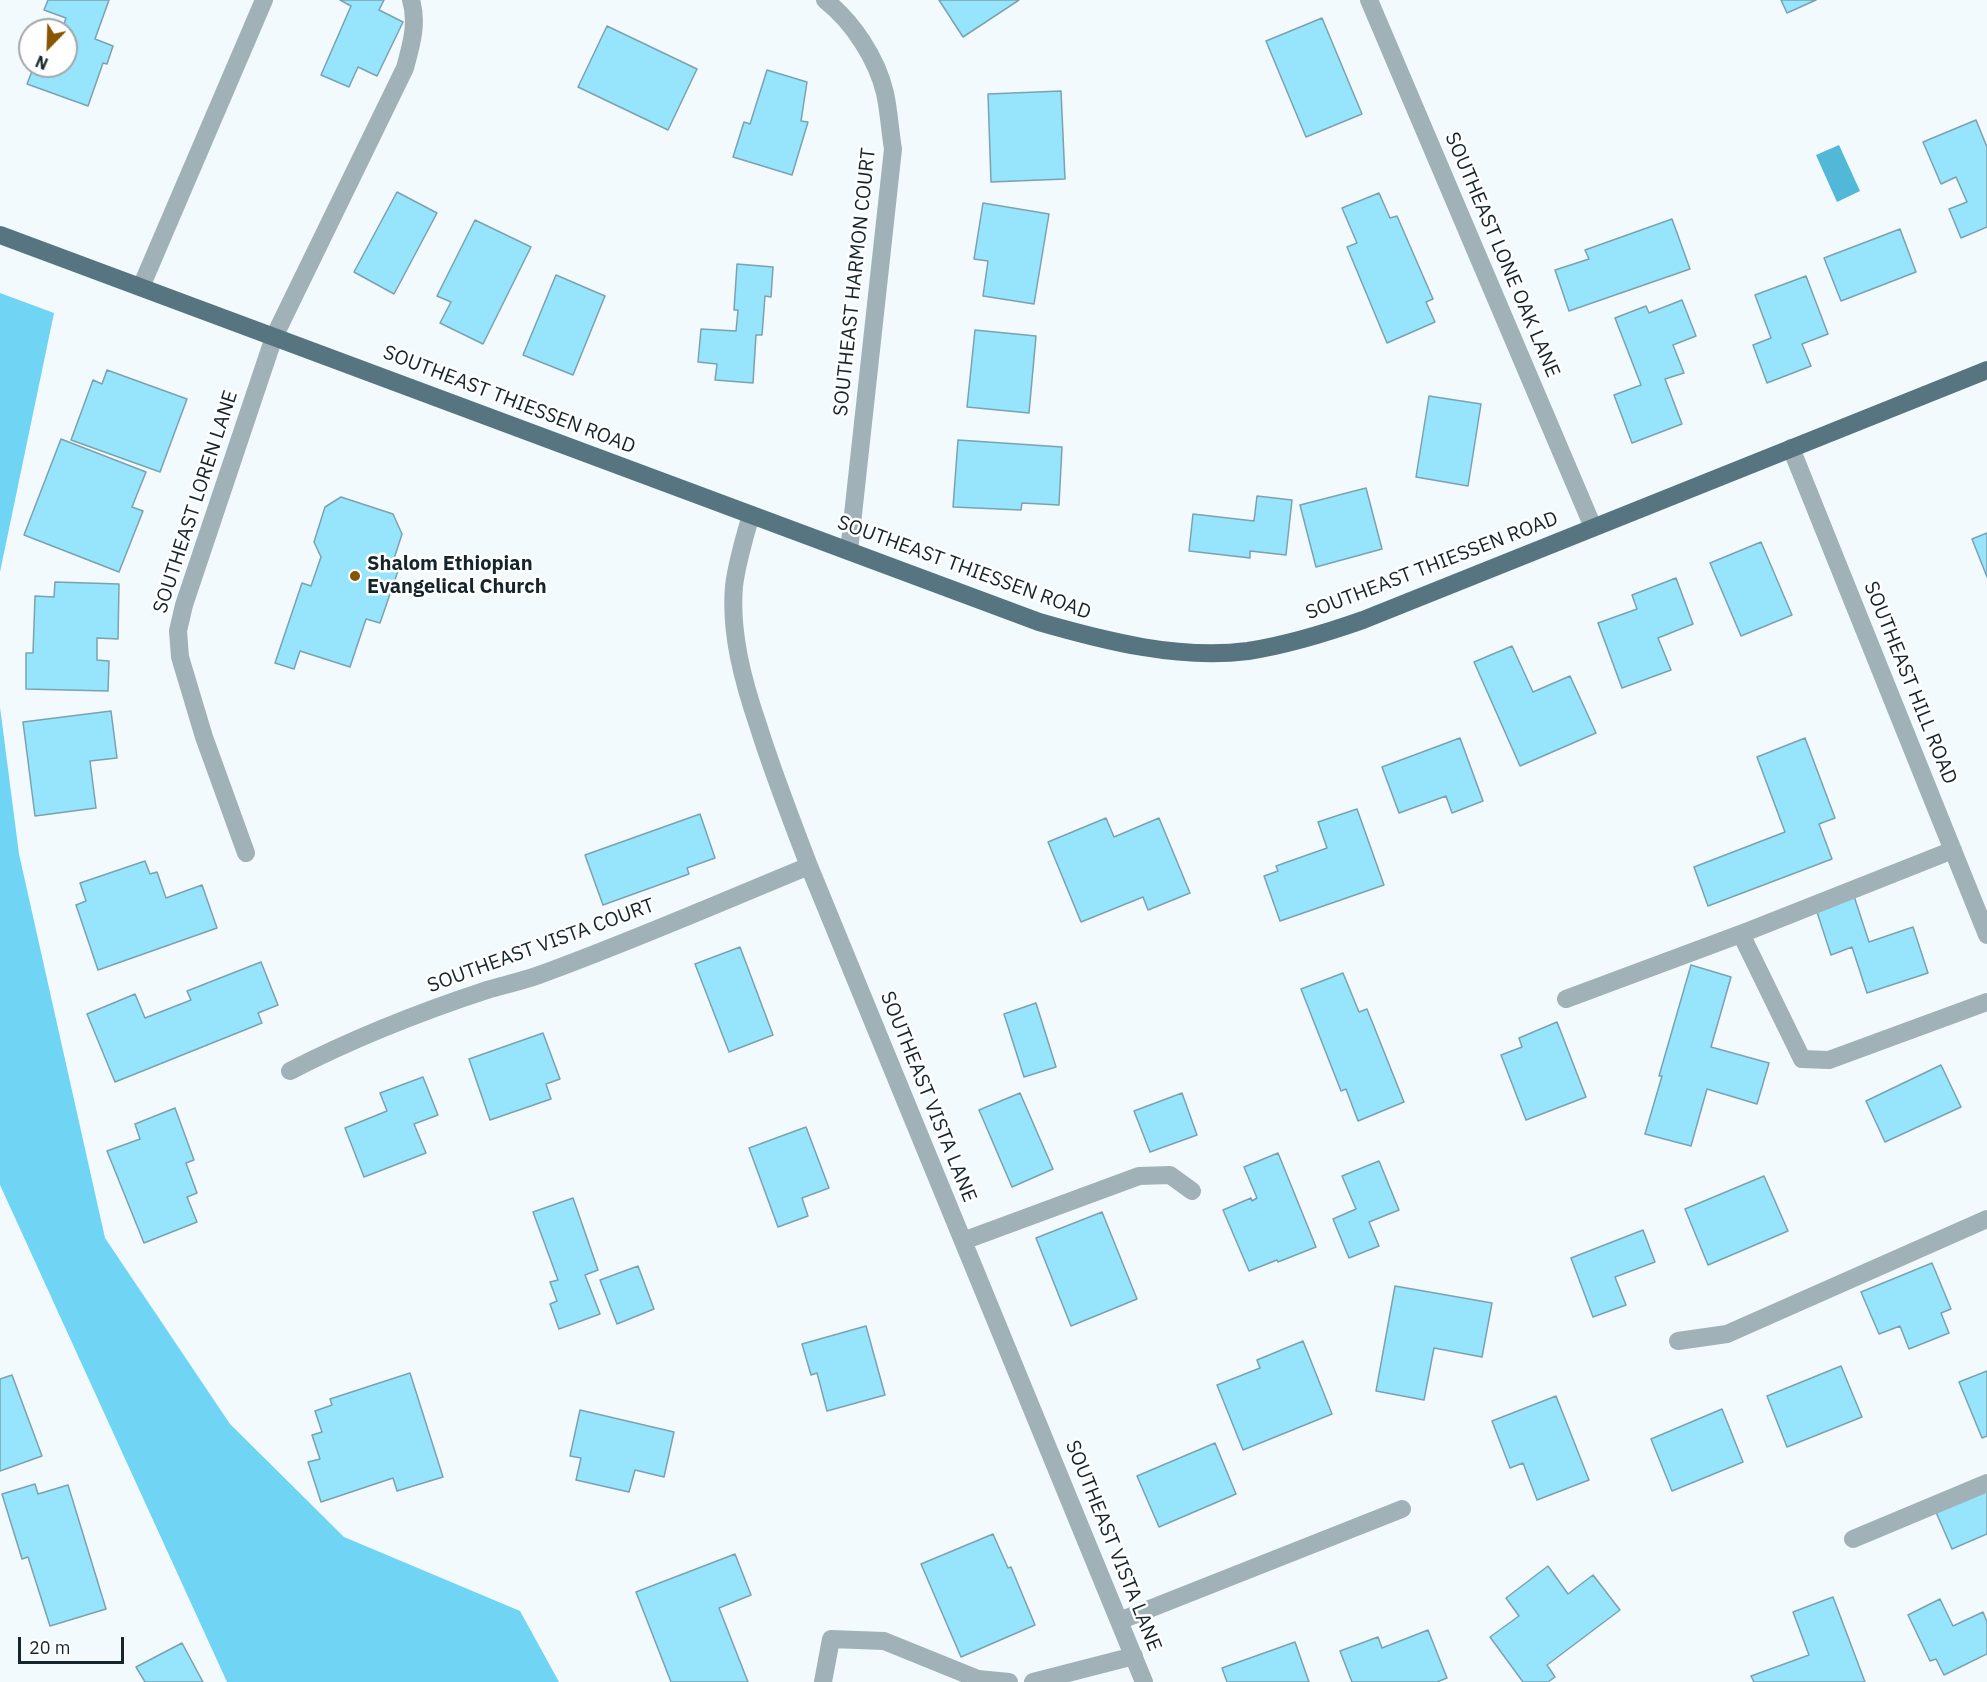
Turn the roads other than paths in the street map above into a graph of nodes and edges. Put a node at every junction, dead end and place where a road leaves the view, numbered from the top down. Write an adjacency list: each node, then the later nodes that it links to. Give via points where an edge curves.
1 (264, 0): 6 (street)
2 (411, 0): 7 (street, SOUTHEAST LOREN LANE, via 413,40 405,68)
3 (825, 0): 12 (street, SOUTHEAST HARMON COURT, via 854,30 872,60 885,92 893,149)
4 (1369, 0): 11 (street, SOUTHEAST LONE OAK LANE)
5 (0, 235): 6 (main road, SOUTHEAST THIESSEN ROAD)
6 (141, 287): 7 (main road, SOUTHEAST THIESSEN ROAD)
7 (274, 337): 10 (main road, SOUTHEAST THIESSEN ROAD); 14 (street, SOUTHEAST LOREN LANE, via 183,605 178,631 180,657 204,737)
8 (1987, 370): 9 (main road, SOUTHEAST THIESSEN ROAD)
9 (1791, 448): 11 (main road, SOUTHEAST THIESSEN ROAD); 13 (street, SOUTHEAST HILL ROAD)
10 (751, 515): 12 (main road, SOUTHEAST THIESSEN ROAD); 15 (street, SOUTHEAST VISTA LANE, via 734,588 738,653 768,757)
11 (1593, 528): 12 (main road, SOUTHEAST THIESSEN ROAD, via 1363,620 1312,637 1247,651 1172,651 1086,636)
12 (849, 551)
13 (1953, 850): 16 (street); 17 (street, SOUTHEAST HILL ROAD)
14 (246, 853)
15 (809, 867): 20 (street, SOUTHEAST VISTA COURT, via 595,954 423,1013); 23 (street, SOUTHEAST VISTA LANE)
16 (1741, 934): 18 (street); 19 (street, via 1802,1059 1829,1060)
17 (1987, 935)
18 (1566, 999)
19 (1987, 1002)
20 (290, 1071)
21 (1192, 1191): 23 (street, via 1170,1175 1139,1176)
22 (1987, 1219): 24 (street, via 1727,1334)
23 (963, 1241): 28 (street, SOUTHEAST VISTA LANE)
24 (1678, 1341)
25 (1987, 1483): 27 (street)
26 (1402, 1509): 28 (street)
27 (1853, 1539)
28 (1119, 1621): 29 (street, SOUTHEAST VISTA LANE)
29 (1134, 1656): 32 (street); 33 (street, SOUTHEAST VISTA LANE)
30 (823, 1682): 31 (street, via 831,1639 884,1641 978,1679)
31 (1009, 1682)
32 (1033, 1682)
33 (1144, 1682)

